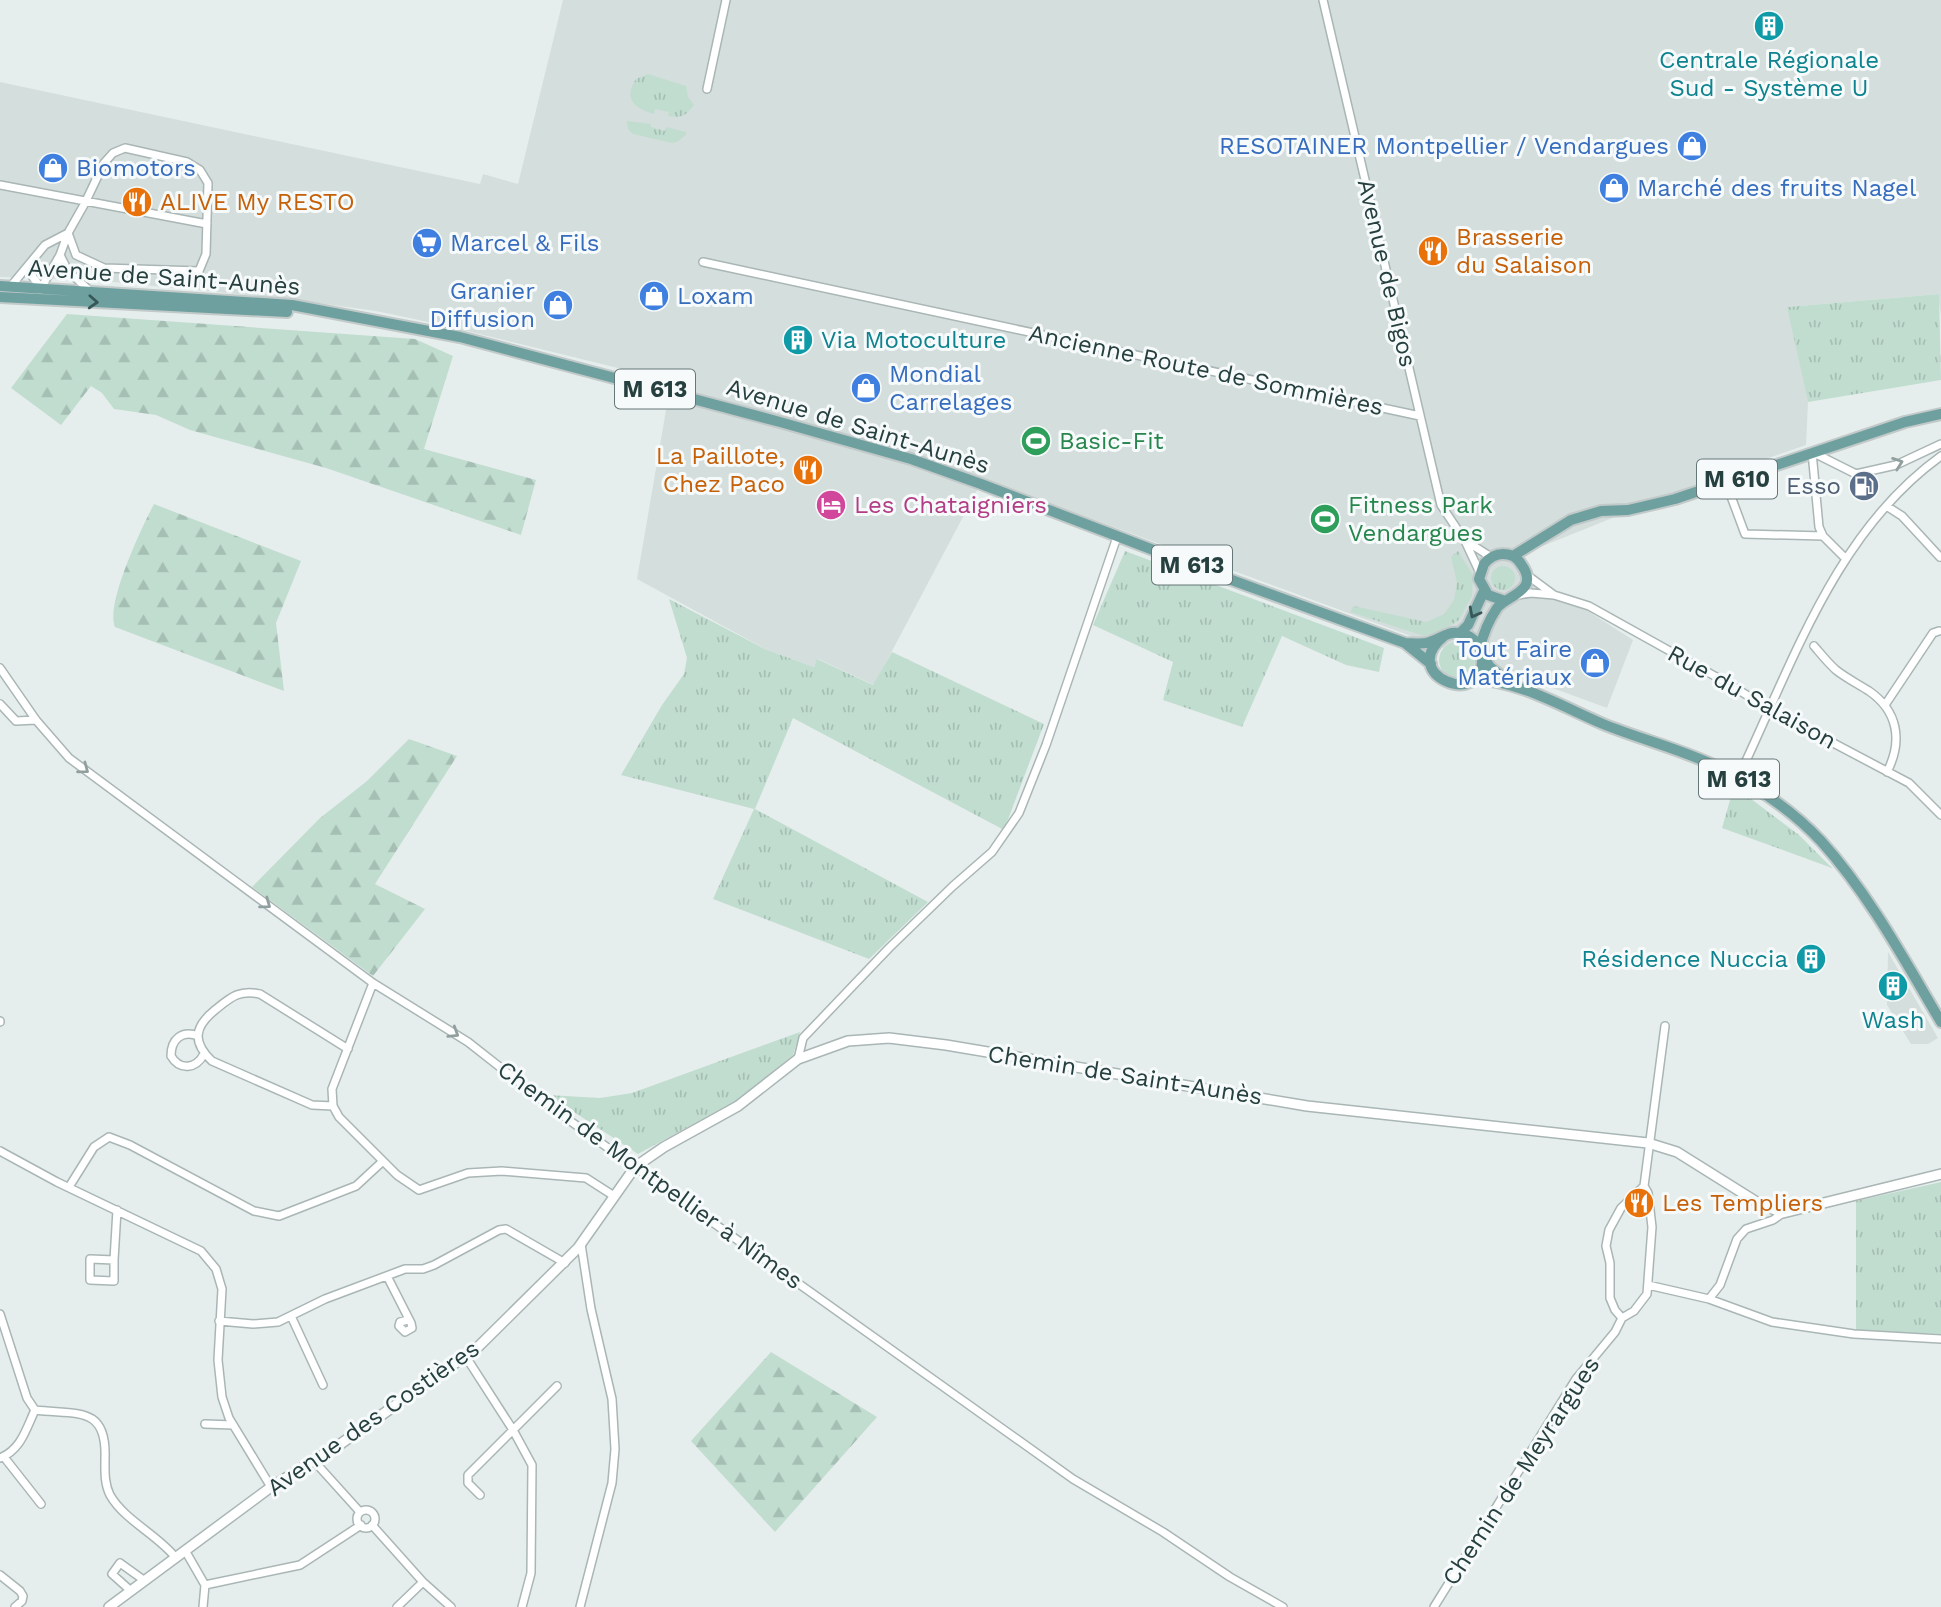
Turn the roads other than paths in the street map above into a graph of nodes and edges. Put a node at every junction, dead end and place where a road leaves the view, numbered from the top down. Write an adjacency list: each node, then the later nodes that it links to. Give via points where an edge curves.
1 (726, 0): 3 (street)
2 (1323, 0): 19 (street, Avenue de Bigos)
3 (707, 89)
4 (0, 185): 5 (street)
5 (85, 203): 6 (street); 6 (street, via 104,163 125,148 187,162 201,170 208,183); 7 (street)
6 (207, 224): 7 (street, via 206,254 199,271 104,268 76,256)
7 (68, 233): 8 (street); 9 (street, via 45,245)
8 (60, 255): 12 (street); 13 (street, via 68,271)
9 (32, 262): 11 (street); 12 (street, via 33,276)
10 (703, 262): 19 (street, Ancienne Route de Sommières)
11 (6, 286): 12 (main road, Avenue de Saint-Aunès / M 613)
12 (41, 288): 13 (main road, Avenue de Saint-Aunès / M 613); 15 (street); 16 (street)
13 (90, 291): 17 (main road, Avenue de Saint-Aunès / M 613, via 292,305)
14 (0, 298): 15 (main road, Avenue de Saint-Aunès / M 613)
15 (34, 299): 16 (main road, Avenue de Saint-Aunès / M 613)
16 (53, 300): 17 (main road, Avenue de Saint-Aunès / M 613, one-way to 17)
17 (325, 312): 26 (main road, Avenue de Saint-Aunès / M 613, via 460,337 818,432 950,472)
18 (1941, 414): 21 (main road, M 610)
19 (1420, 416): 27 (street, Avenue de Bigos, via 1441,505)
20 (1941, 444): 21 (street, one-way to 20, via 1856,474 1896,465)
21 (1812, 452): 23 (main road, M 610); 25 (street)
22 (1941, 456): 24 (street)
23 (1726, 484): 25 (street, via 1745,534); 28 (main road, M 610, via 1571,520)
24 (1888, 507): 31 (street); 32 (street)
25 (1823, 536): 32 (street)
26 (1118, 537): 42 (main road, Avenue de Saint-Aunès / M 613); 62 (street, via 1019,813 992,852 889,948 803,1038)
27 (1465, 541): 30 (street, Avenue de Bigos); 34 (street, Avenue de Bigos)
28 (1534, 542): 29 (main road, M 610); 33 (main road)
29 (1513, 556): 30 (main road); 33 (main road)
30 (1491, 557): 34 (main road)
31 (1940, 557)
32 (1845, 558): 51 (street)
33 (1525, 571): 36 (main road, via 1526,582); 37 (street, Rue du Salaison)
34 (1480, 573): 35 (main road)
35 (1484, 591): 38 (main road); 40 (main road, one-way to 40)
36 (1518, 595): 37 (street, Rue du Salaison); 38 (main road)
37 (1554, 595): 51 (street, Rue du Salaison, via 1589,606)
38 (1505, 601): 44 (main road, via 1483,635)
39 (1940, 630): 50 (street, via 1933,633)
40 (1460, 633): 41 (main road); 44 (main road)
41 (1444, 636): 42 (main road, Avenue de Saint-Aunès / M 613, via 1426,643); 45 (main road, via 1433,649)
42 (1405, 643): 45 (main road, Avenue de Saint-Aunès / M 613)
43 (1814, 646): 50 (street, via 1838,671)
44 (1481, 652): 47 (main road, via 1479,673); 48 (main road, M 613, via 1490,667)
45 (1431, 664): 47 (main road, via 1435,674 1449,684)
46 (0, 668): 52 (street, Chemin de Montpellier à Nîmes)
47 (1473, 679): 48 (main road, M 613)
48 (1513, 685): 54 (main road, M 613)
49 (0, 705): 52 (street, via 16,721)
50 (1885, 705): 53 (street, via 1895,728 1897,749)
51 (1769, 709): 53 (street, Rue du Salaison); 54 (street)
52 (36, 720): 56 (street, Chemin de Montpellier à Nîmes, one-way to 56, via 69,758)
53 (1887, 772): 55 (street, Rue du Salaison, via 1909,783)
54 (1738, 778): 57 (main road, M 613, via 1793,814 1821,841 1890,936)
55 (1941, 814)
56 (373, 983): 60 (street); 67 (street, Chemin de Montpellier à Nîmes, one-way to 67, via 468,1042)
57 (1941, 1023)
58 (1665, 1026): 64 (street)
59 (198, 1036): 60 (street, via 205,1018 233,995 250,992); 61 (street); 61 (street, via 177,1038 171,1056 186,1067 199,1062)
60 (348, 1049): 63 (street, via 332,1089)
61 (204, 1054): 63 (street, via 312,1105)
62 (798, 1059): 64 (street, Chemin de Saint-Aunès, via 848,1041 890,1038 1307,1106); 67 (street, Chemin de Saint-Aunès, via 738,1106)
63 (333, 1106): 66 (street)
64 (1648, 1143): 69 (street); 73 (street, Chemin de Saint-Aunès, via 1677,1152 1760,1204)
65 (0, 1151): 70 (street)
66 (383, 1161): 70 (street, via 356,1186 279,1216 254,1212 109,1137 94,1147); 71 (street, via 419,1190 468,1173 502,1171 586,1178)
67 (635, 1167): 71 (street, Avenue des Costières); 115 (street, Chemin de Montpellier à Nîmes, via 1073,1479)
68 (1941, 1174): 73 (street)
69 (1644, 1186): 78 (street, via 1652,1227); 82 (street, via 1621,1208 1605,1246 1610,1298)
70 (69, 1187): 72 (street)
71 (614, 1196): 74 (street, Avenue des Costières)
72 (117, 1210): 75 (street); 84 (street, via 201,1251 216,1269 222,1289)
73 (1783, 1213): 79 (street, via 1746,1229 1737,1239 1720,1285)
74 (581, 1244): 76 (street, Avenue des Costières); 114 (street, via 612,1399 615,1449 612,1483)
75 (114, 1261): 75 (street, via 90,1259 90,1280 114,1280)
76 (565, 1263): 77 (street, via 506,1230 495,1231 434,1265 410,1267); 86 (street, Avenue des Costières)
77 (387, 1276): 81 (street); 83 (street)
78 (1648, 1285): 79 (street); 82 (street, Chemin de Meyrargues, via 1640,1304)
79 (1709, 1299): 85 (street, via 1772,1322 1854,1334)
80 (0, 1314): 89 (street)
81 (291, 1317): 84 (street, via 253,1324); 87 (street)
82 (1622, 1318): 116 (street, Chemin de Meyrargues, via 1576,1379)
83 (408, 1320)
84 (219, 1321): 91 (street, via 222,1397)
85 (1941, 1339)
86 (466, 1357): 92 (street); 94 (street, Avenue des Costières)
87 (323, 1385)
88 (557, 1386): 92 (street)
89 (35, 1410): 93 (street, via 24,1438); 102 (street, via 89,1416 100,1424 106,1440 104,1477 110,1495)
90 (205, 1424): 91 (street)
91 (233, 1425): 95 (street)
92 (513, 1430): 96 (street, via 468,1475 468,1483); 113 (street, via 532,1465 531,1573)
93 (2, 1458): 97 (street)
94 (314, 1461): 95 (street, Avenue des Costières); 98 (street)
95 (271, 1487): 101 (street, Avenue des Costières)
96 (480, 1495)
97 (41, 1504)
98 (360, 1512): 99 (street); 100 (street, via 373,1513)
99 (361, 1525): 100 (street); 106 (street, via 300,1564)
100 (372, 1525): 105 (street)
101 (186, 1552): 102 (street, Avenue des Costières); 106 (street)
102 (176, 1558): 104 (street, Avenue des Costières)
103 (0, 1575): 108 (street, via 23,1596)
104 (145, 1581): 107 (street, Avenue des Costières); 107 (street, via 120,1563 112,1574)
105 (423, 1582): 111 (street); 112 (street)
106 (205, 1585): 110 (street)
107 (131, 1591): 109 (street, Avenue des Costières)
108 (16, 1607)
109 (109, 1607)
110 (203, 1607)
111 (397, 1607)
112 (451, 1607)
113 (522, 1607)
114 (580, 1607)
115 (1283, 1607)
116 (1434, 1607)

